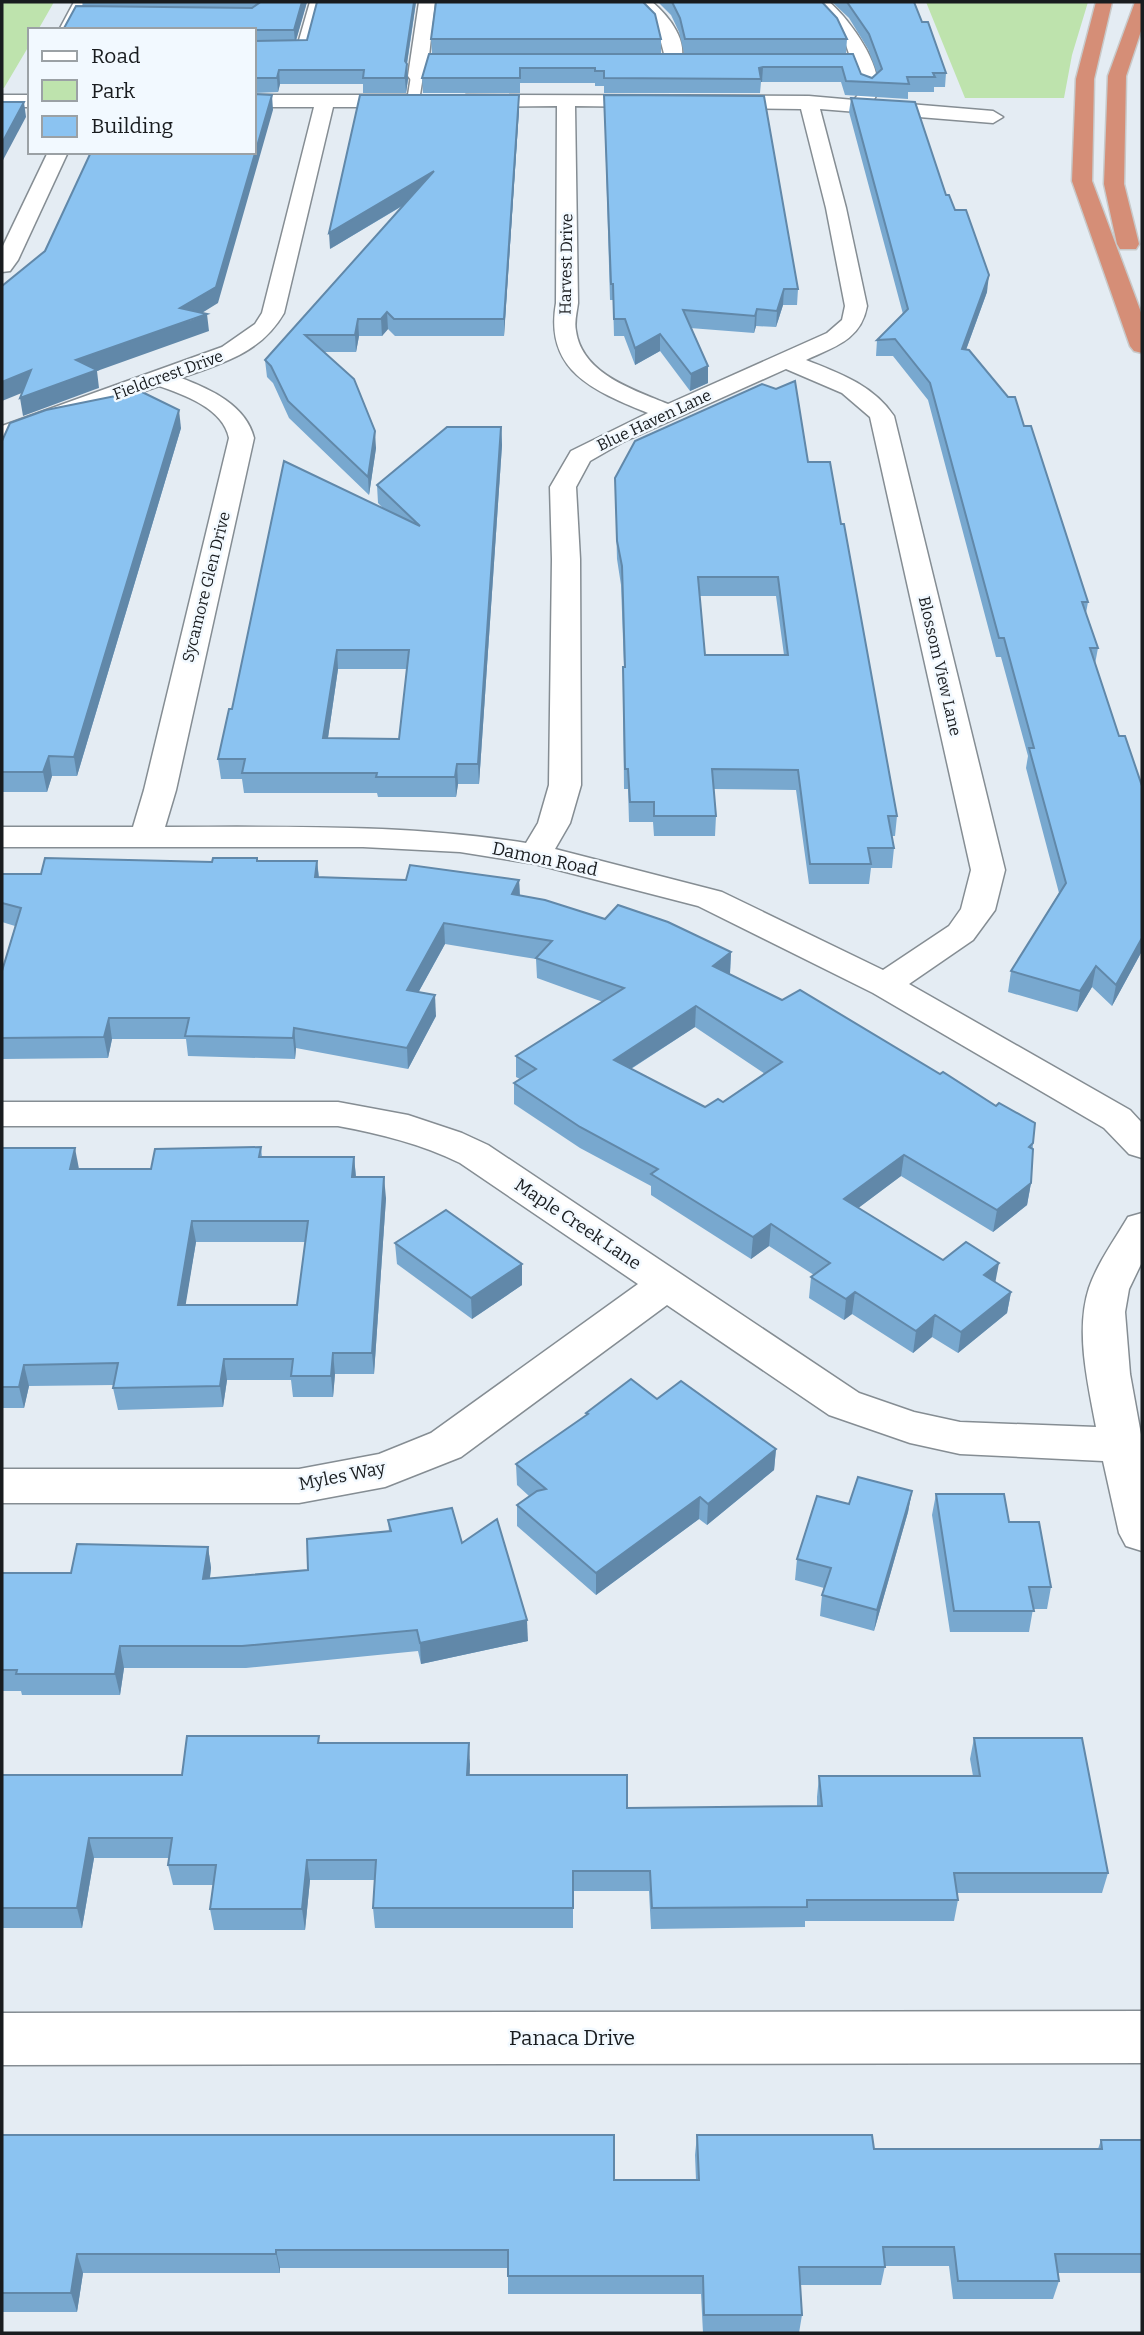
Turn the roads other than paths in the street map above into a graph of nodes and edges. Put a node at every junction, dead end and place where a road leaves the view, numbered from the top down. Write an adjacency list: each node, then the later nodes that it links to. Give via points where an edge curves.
1 (79, 2): 8 (lane, via 78,15)
2 (315, 2): 9 (lane, via 302,50)
3 (427, 2): 12 (street)
4 (642, 2): 11 (street, via 669,29)
5 (819, 2): 20 (street, via 849,30 856,43 855,61 869,93)
6 (1104, 2): 25 (highway, via 1085,79 1083,181)
7 (1142, 4): 24 (highway, via 1117,76 1113,152 1114,184)
8 (66, 28)
9 (256, 50)
10 (490, 61): 12 (street)
11 (673, 61)
12 (418, 68): 17 (lane)
13 (2, 101): 14 (street)
14 (28, 101)
15 (256, 101): 16 (street)
16 (325, 101): 17 (street); 27 (street, Fieldcrest Drive, via 273,313 264,328 230,352)
17 (427, 101): 18 (street)
18 (566, 101): 19 (street); 28 (street, Harvest Drive, via 564,331 575,358 593,376)
19 (809, 102): 20 (street); 26 (street, Blue Haven Lane, via 856,306 853,322 835,338)
20 (860, 104): 21 (street)
21 (993, 117)
22 (57, 154): 23 (street)
23 (2, 265)
24 (1138, 276)
25 (1142, 346)
26 (785, 360): 28 (street, Blue Haven Lane); 33 (street, Blossom View Lane, via 842,382 882,416 988,870 978,910 961,933)
27 (161, 378): 29 (street, Fieldcrest Drive); 31 (street, Sycamore Glen Drive, via 225,410 241,434)
28 (668, 412): 32 (street, Blue Haven Lane, via 580,456 563,487 565,785 554,823)
29 (2, 434)
30 (2, 837): 31 (street, Damon Road)
31 (146, 837): 32 (street, Damon Road, via 363,837 460,842)
32 (536, 854): 33 (street, Damon Road, via 710,899)
33 (885, 985): 35 (street, Damon Road, via 1117,1119)
34 (2, 1114): 37 (street, Maple Creek Lane, via 338,1114 396,1124 474,1154)
35 (1142, 1145)
36 (1142, 1227): 38 (street, via 1108,1290 1104,1331)
37 (667, 1284): 38 (street, Maple Creek Lane, via 845,1404 910,1427 960,1438); 39 (street, Myles Way, via 446,1445 385,1470 299,1486)
38 (1122, 1445): 40 (street)
39 (2, 1486)
40 (1142, 1533)
41 (1142, 2037): 42 (street, Panaca Drive)
42 (2, 2039)

